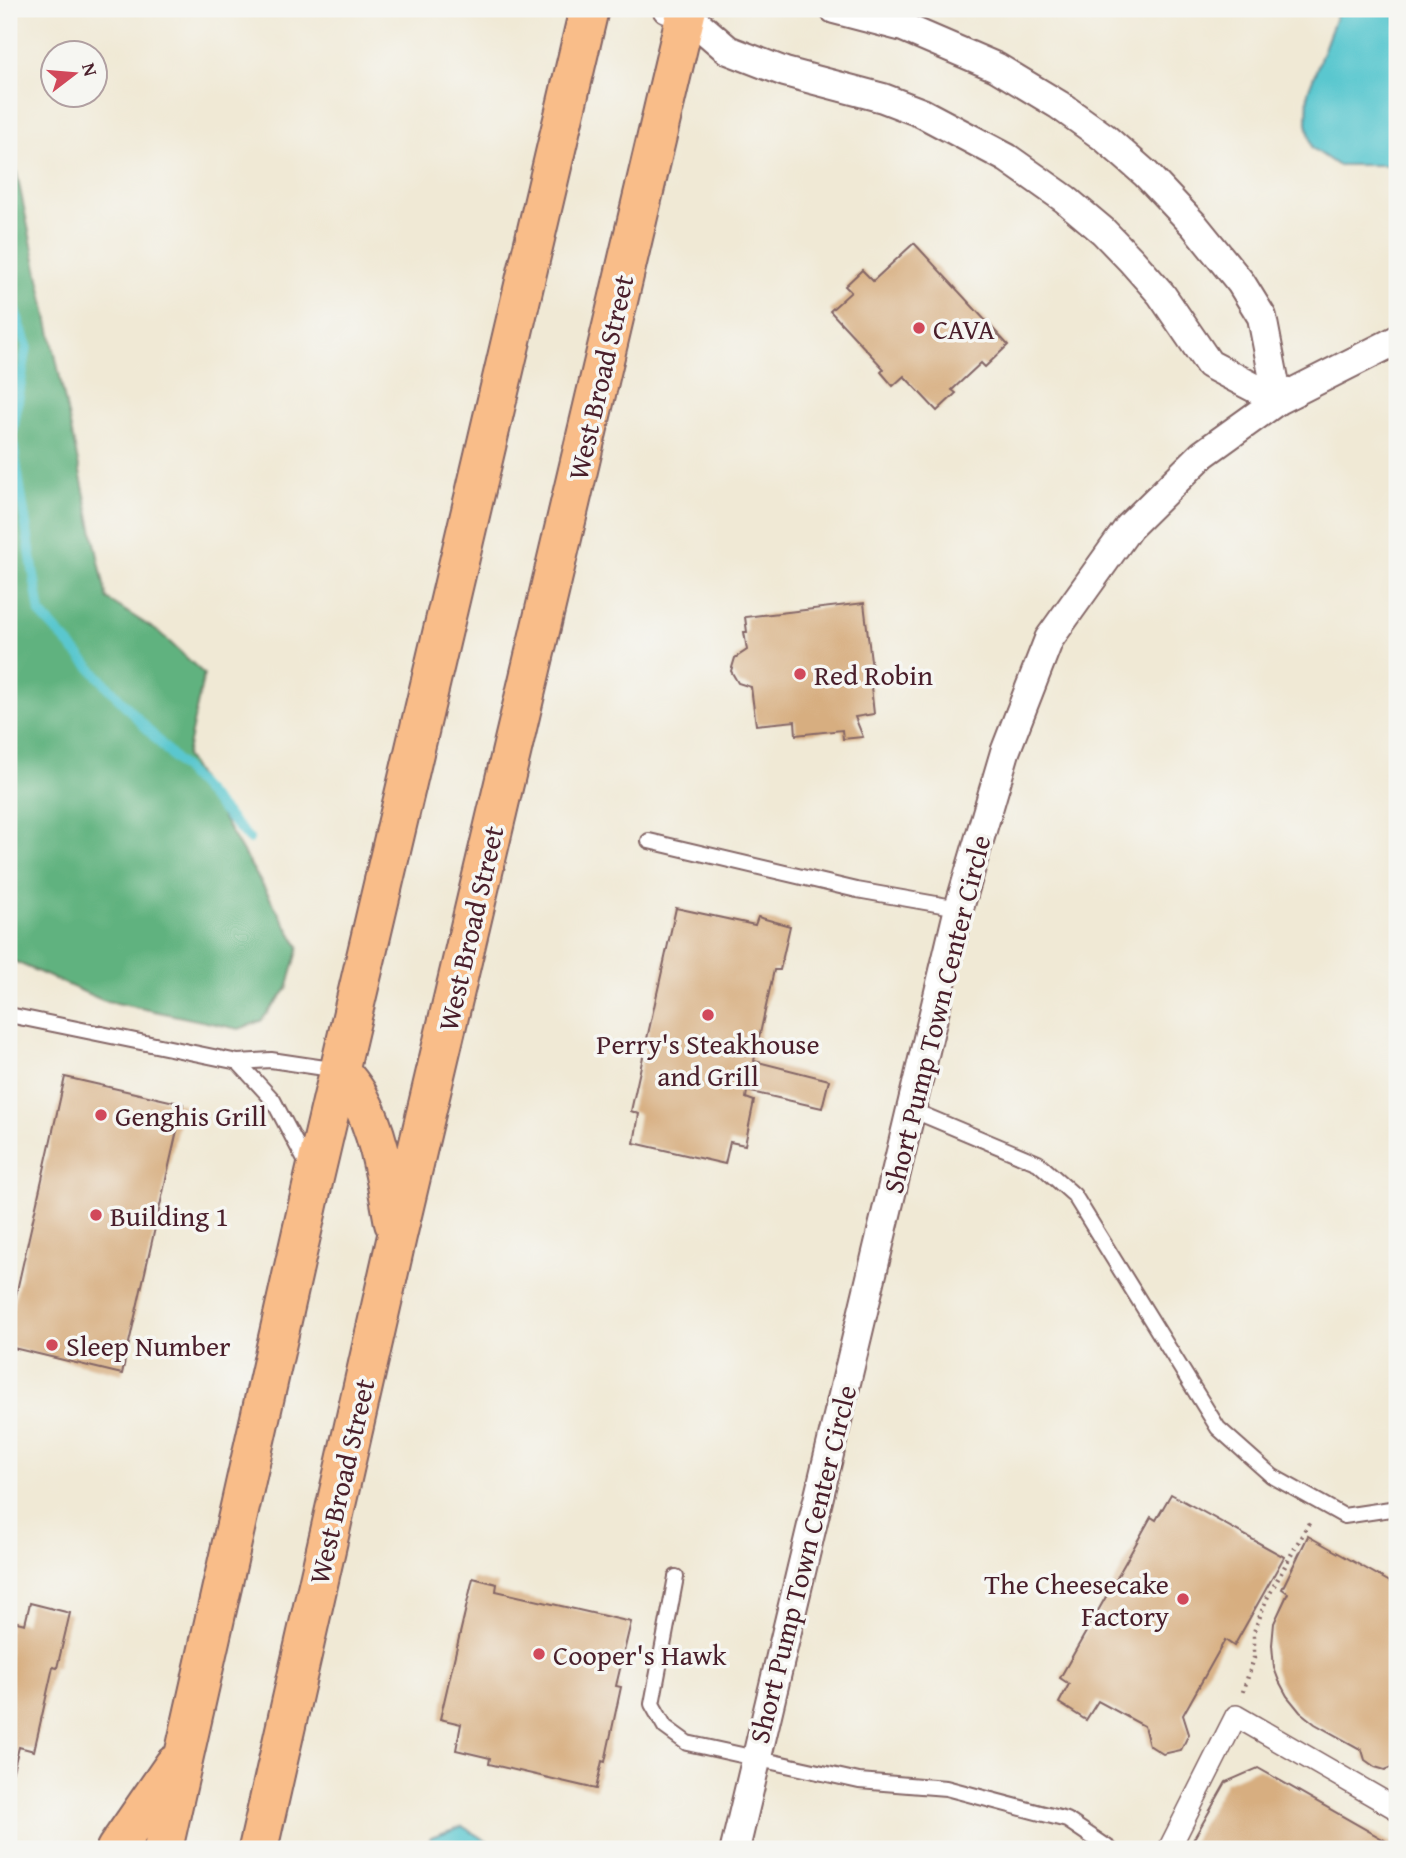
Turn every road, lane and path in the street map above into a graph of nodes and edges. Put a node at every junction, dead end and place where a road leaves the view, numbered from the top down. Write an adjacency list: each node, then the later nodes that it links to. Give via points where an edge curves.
1 (589, 9): 10 (main road)
2 (834, 9): 5 (street, via 903,27 996,67 1059,104 1146,174 1194,225 1262,317)
3 (684, 10): 5 (street, via 728,50 922,113 1007,158 1103,231 1161,294 1209,364); 13 (main road, West Broad Street)
4 (1397, 340): 5 (street, Short Pump Town Center Circle)
5 (1278, 400): 7 (street, Short Pump Town Center Circle, via 1203,454 1129,527 1049,639 1005,752)
6 (649, 841): 7 (lane, via 857,890)
7 (959, 908): 11 (street, Short Pump Town Center Circle)
8 (9, 1014): 9 (lane)
9 (238, 1062): 10 (lane, via 271,1060); 12 (lane, via 273,1100)
10 (339, 1070): 12 (main road); 13 (main road, via 358,1095 371,1126)
11 (912, 1110): 14 (lane, via 1038,1163 1074,1195 1218,1428 1272,1476 1344,1516); 19 (street, Short Pump Town Center Circle)
12 (314, 1178): 18 (main road)
13 (397, 1236): 23 (main road, West Broad Street)
14 (1397, 1508)
15 (1299, 1539): 17 (path, via 1254,1632 1254,1658)
16 (677, 1577): 19 (lane, via 652,1704 665,1727 687,1743)
17 (1236, 1716): 20 (street); 26 (street)
18 (184, 1752): 21 (main road); 22 (main road)
19 (755, 1759): 24 (street, Short Pump Town Center Circle); 25 (lane, via 859,1781 946,1788 1067,1820)
20 (1397, 1809)
21 (116, 1849)
22 (163, 1849)
23 (258, 1849)
24 (735, 1849)
25 (1110, 1849)
26 (1169, 1849)

